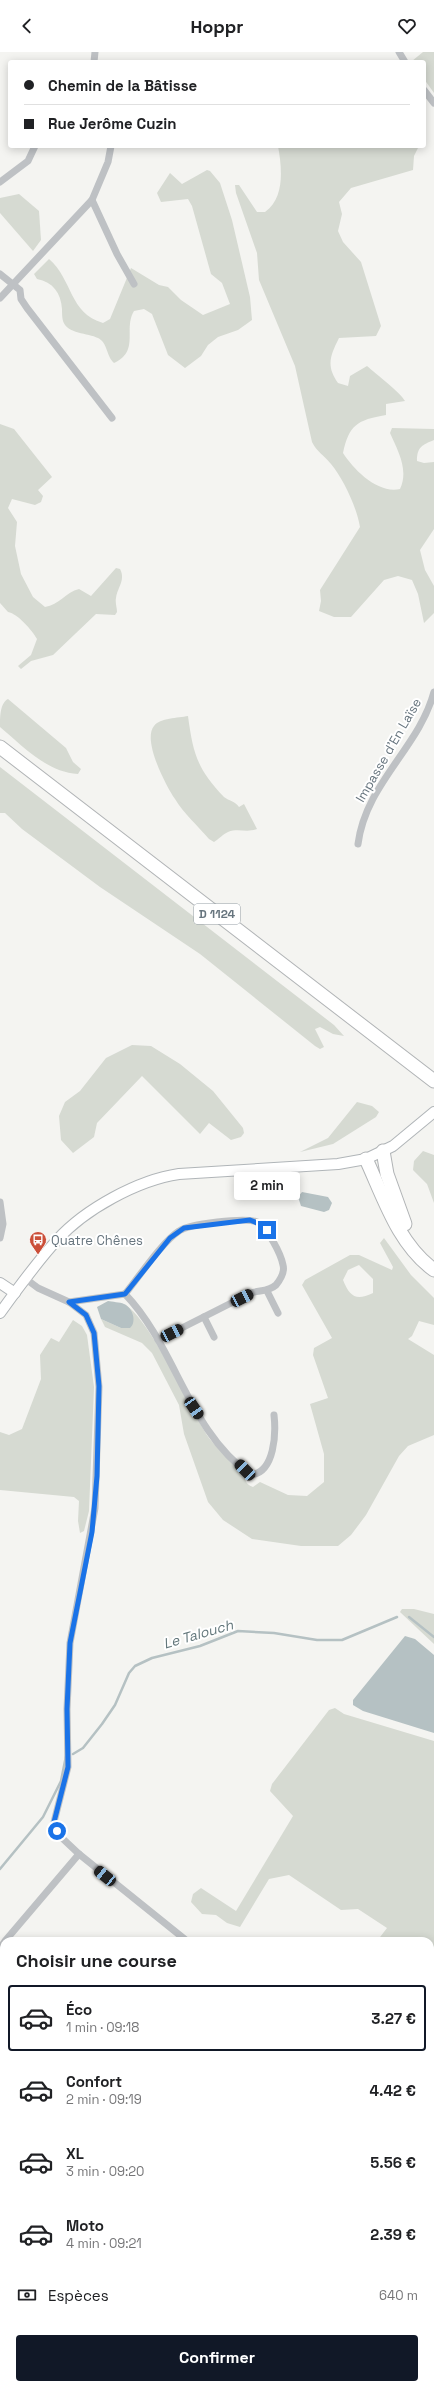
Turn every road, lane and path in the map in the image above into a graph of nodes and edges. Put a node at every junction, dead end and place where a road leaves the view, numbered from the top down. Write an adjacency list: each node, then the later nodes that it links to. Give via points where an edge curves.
1 (426, 93): 2 (street)
2 (434, 103)
3 (34, 148): 5 (street, via 28,161)
4 (111, 148): 6 (street, via 108,162)
5 (0, 182)
6 (92, 200): 8 (street); 9 (street)
7 (0, 274): 8 (street)
8 (14, 284): 10 (street); 11 (street, via 20,290 27,308)
9 (134, 284)
10 (0, 298)
11 (112, 418)
12 (434, 692): 14 (street, Impasse d'En Laïse, via 421,722 372,799 364,816)
13 (0, 747): 15 (highway, D 1124)
14 (358, 844)
15 (434, 1081)
16 (430, 1115): 17 (street)
17 (383, 1151): 18 (street); 21 (highway, via 387,1174 407,1230)
18 (366, 1159): 22 (highway, via 411,1249); 23 (street, via 338,1164 179,1174 147,1182 107,1202 75,1224 58,1239)
19 (0, 1202): 20 (street, via 3,1224)
20 (0, 1238)
21 (434, 1261)
22 (434, 1270)
23 (26, 1279): 26 (street); 28 (street, via 38,1288)
24 (0, 1283): 26 (street)
25 (267, 1291): 27 (street, via 280,1280 284,1266 267,1230 250,1220 192,1225 178,1231); 30 (street); 31 (street, via 251,1293)
26 (15, 1293): 29 (street)
27 (125, 1294): 28 (street); 33 (street, via 140,1309)
28 (69, 1302): 35 (street, via 86,1315 94,1333 99,1386 97,1476 92,1532 70,1643 68,1767 54,1822 62,1838)
29 (0, 1313)
30 (278, 1313)
31 (204, 1317): 32 (street); 33 (street)
32 (214, 1337)
33 (158, 1340): 34 (street, via 194,1408 210,1432 251,1475 263,1470 273,1452 276,1432)
34 (274, 1415)
35 (79, 1854): 36 (street); 37 (street)
36 (9, 1937)
37 (182, 1937)

